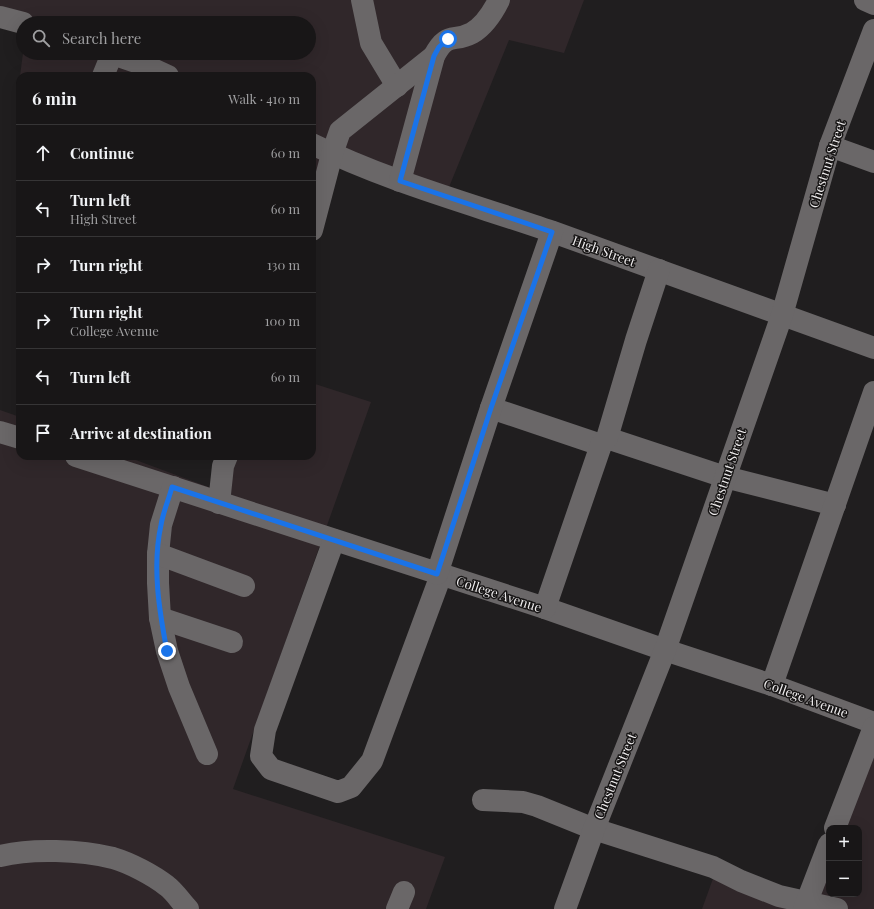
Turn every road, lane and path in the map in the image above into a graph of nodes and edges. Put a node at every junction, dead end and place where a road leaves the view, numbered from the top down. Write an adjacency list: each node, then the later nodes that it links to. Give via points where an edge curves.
1 (362, 0): 13 (street, via 371,43)
2 (499, 0): 8 (street, via 480,28 471,34 448,39)
3 (865, 0): 4 (street)
4 (874, 4)
5 (0, 16): 6 (street)
6 (16, 21)
7 (874, 30): 15 (street, Chestnut Street)
8 (434, 56): 13 (street); 18 (street)
9 (109, 60): 11 (street)
10 (131, 60): 12 (street)
11 (104, 72)
12 (159, 72)
13 (397, 86): 16 (street, via 340,131)
14 (316, 146): 16 (street, High Street)
15 (830, 146): 17 (street); 22 (street, Chestnut Street)
16 (332, 154): 18 (street, High Street); 19 (street)
17 (874, 162)
18 (400, 181): 20 (street, High Street)
19 (316, 215)
20 (552, 232): 21 (street, High Street); 25 (street)
21 (658, 270): 22 (street, High Street); 28 (street)
22 (782, 315): 23 (street, High Street); 31 (street, Chestnut Street)
23 (874, 348)
24 (874, 392): 34 (street)
25 (491, 408): 28 (street); 37 (street)
26 (0, 432): 27 (street)
27 (16, 437)
28 (604, 441): 31 (street); 39 (street)
29 (88, 460): 32 (street, College Avenue)
30 (225, 460): 33 (street)
31 (725, 477): 34 (street); 42 (street, Chestnut Street)
32 (172, 487): 33 (street, College Avenue); 36 (street, via 161,525)
33 (219, 503): 35 (street, College Avenue)
34 (835, 505): 43 (street)
35 (334, 540): 37 (street, College Avenue); 37 (street, via 265,730 261,756 271,769 338,792 352,786 372,761)
36 (158, 554): 38 (street); 40 (street)
37 (439, 574): 39 (street, College Avenue)
38 (244, 586)
39 (544, 608): 42 (street, College Avenue)
40 (160, 618): 41 (street); 46 (street, via 179,688)
41 (232, 642)
42 (665, 650): 43 (street, College Avenue); 49 (street, Chestnut Street)
43 (772, 685): 44 (street, College Avenue)
44 (874, 723)
45 (874, 727): 48 (street)
46 (207, 754)
47 (483, 800): 49 (street, via 523,802)
48 (836, 825)
49 (594, 829): 52 (street, via 713,867 740,881); 54 (street, Chestnut Street)
50 (826, 852): 52 (street)
51 (0, 856): 53 (street, via 66,851 113,858 147,873 168,887)
52 (806, 905): 55 (street)
53 (188, 909)
54 (565, 909)
55 (837, 909)

